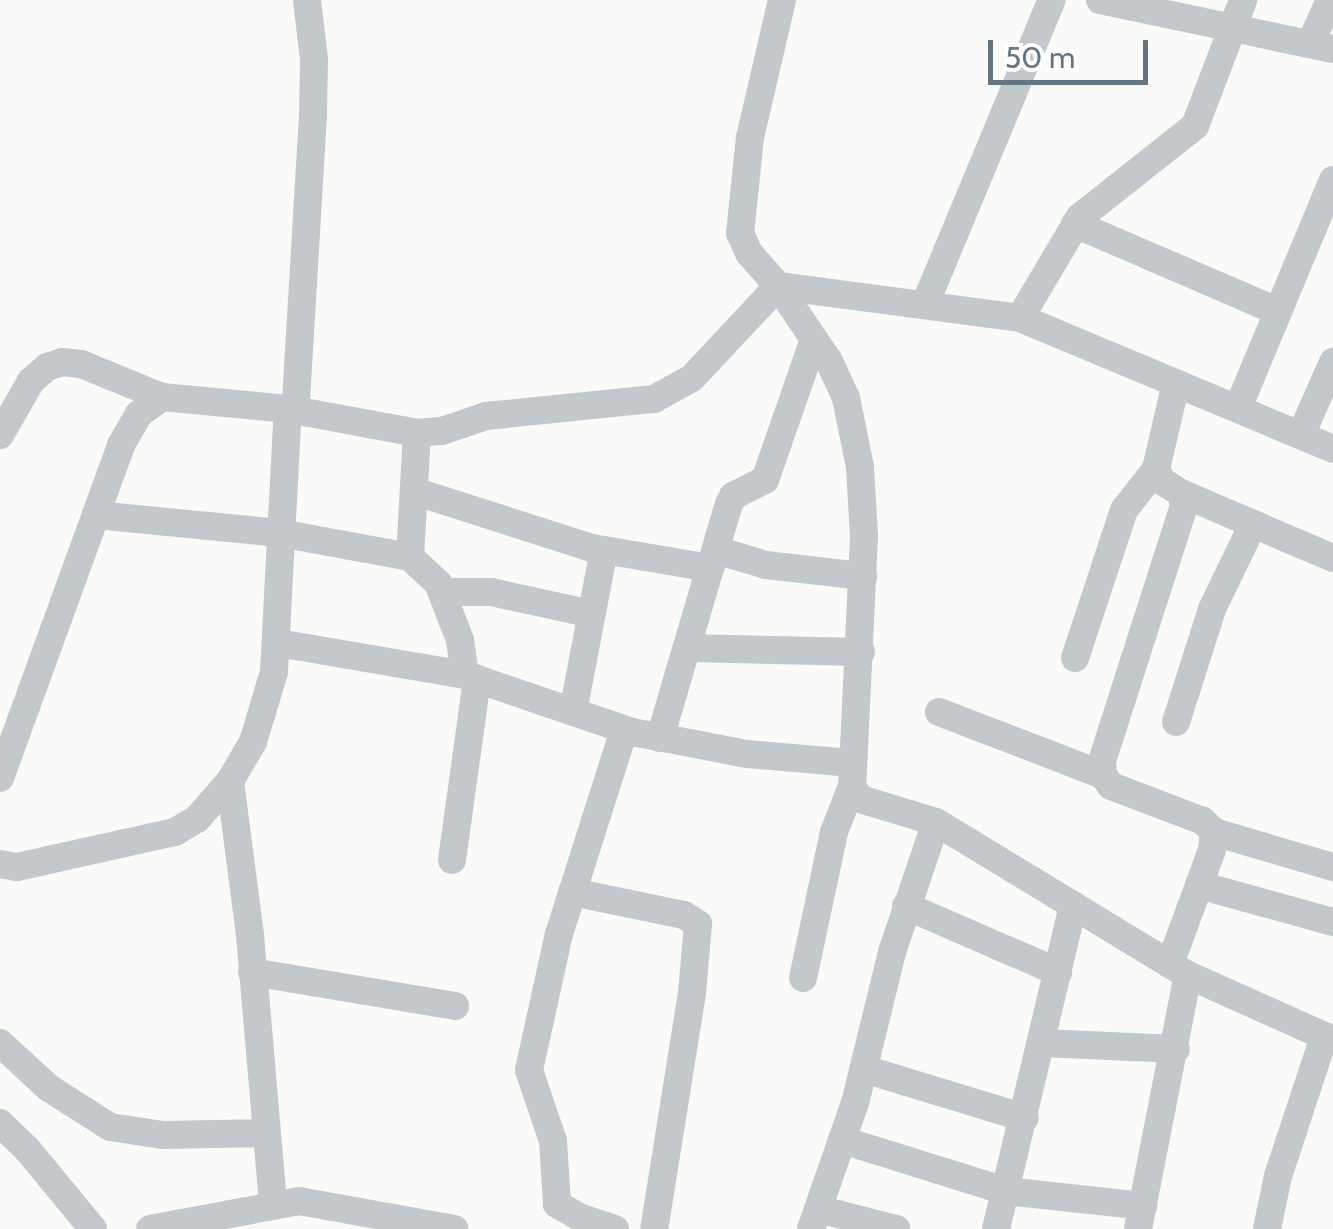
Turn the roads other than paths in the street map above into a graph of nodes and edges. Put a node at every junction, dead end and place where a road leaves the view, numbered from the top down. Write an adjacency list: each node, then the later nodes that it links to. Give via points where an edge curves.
1 (307, 0): 20 (street, via 313,116 299,385)
2 (782, 0): 11 (street, via 750,137 740,232)
3 (1052, 0): 12 (street)
4 (1100, 0): 7 (street)
5 (1242, 0): 7 (street)
6 (1330, 0): 8 (street)
7 (1229, 28): 8 (street); 10 (street, via 1195,126)
8 (1322, 46)
9 (1333, 180): 13 (street)
10 (1075, 224): 13 (street); 14 (street)
11 (778, 286): 12 (street); 15 (street); 21 (street, via 672,393 486,416)
12 (926, 302): 14 (street)
13 (1277, 311): 19 (street)
14 (1020, 318): 17 (street)
15 (814, 339): 34 (street, via 765,480 733,496); 35 (street, via 846,398 860,467)
16 (1333, 362): 23 (street)
17 (1176, 383): 19 (street); 25 (street)
18 (162, 398): 20 (street); 22 (street, via 62,362 30,381); 28 (street, via 130,430)
19 (1238, 408): 23 (street)
20 (288, 409): 21 (street); 30 (street)
21 (418, 433): 26 (street)
22 (0, 435)
23 (1302, 435): 24 (street)
24 (1333, 448)
25 (1156, 468): 27 (street, via 1162,482); 41 (street, via 1124,510)
26 (414, 491): 31 (street); 32 (street)
27 (1181, 493): 29 (street); 49 (street, via 1181,517)
28 (96, 515): 30 (street); 50 (street)
29 (1253, 524): 33 (street); 45 (street, via 1212,608)
30 (280, 533): 32 (street); 38 (street)
31 (604, 550): 34 (street); 37 (street)
32 (410, 557): 36 (street)
33 (1333, 558)
34 (713, 559): 35 (street); 39 (street)
35 (863, 576): 40 (street)
36 (442, 592): 37 (street, via 491,592); 42 (street)
37 (592, 614): 43 (street)
38 (278, 643): 42 (street); 51 (street, via 268,702)
39 (687, 648): 40 (street); 47 (street)
40 (860, 652): 48 (street)
41 (1075, 658)
42 (471, 677): 43 (street); 54 (street)
43 (572, 712): 46 (street)
44 (939, 712): 49 (street)
45 (1176, 722)
46 (624, 730): 47 (street); 58 (street)
47 (660, 738): 48 (street)
48 (852, 775): 52 (street, via 860,799); 65 (street)
49 (1102, 775): 53 (street, via 1112,786)
50 (0, 778)
51 (230, 781): 55 (street, via 196,820 175,832 17,867); 63 (street)
52 (936, 822): 59 (street); 60 (street)
53 (1214, 832): 56 (street); 57 (street)
54 (452, 860)
55 (0, 864)
56 (1333, 867)
57 (1199, 885): 61 (street); 62 (street)
58 (572, 892): 81 (street, via 529,1070 553,1141 557,1204); 86 (street, via 684,914 698,924)
59 (1073, 904): 62 (street); 64 (street)
60 (906, 906): 64 (street); 71 (street)
61 (1333, 922)
62 (1179, 970): 67 (street); 70 (street)
63 (252, 972): 66 (street); 74 (street)
64 (1058, 972): 68 (street)
65 (803, 978)
66 (455, 1006)
67 (1328, 1038): 89 (street, via 1278,1176)
68 (1042, 1042): 70 (street); 72 (street)
69 (0, 1043): 74 (street, via 49,1088 110,1127 164,1135)
70 (1176, 1048): 78 (street)
71 (864, 1069): 72 (street); 75 (street)
72 (1024, 1118): 76 (street)
73 (0, 1123): 82 (street)
74 (265, 1133): 77 (street)
75 (842, 1140): 76 (street); 79 (street)
76 (1006, 1190): 78 (street); 88 (street)
77 (273, 1204): 80 (street, via 299,1201); 83 (street)
78 (1140, 1217)
79 (814, 1219): 87 (street)
80 (386, 1222): 84 (street)
81 (578, 1224): 85 (street)
82 (93, 1229)
83 (150, 1229)
84 (454, 1229)
85 (615, 1229)
86 (654, 1229)
87 (896, 1229)
88 (996, 1229)
89 (1267, 1229)

